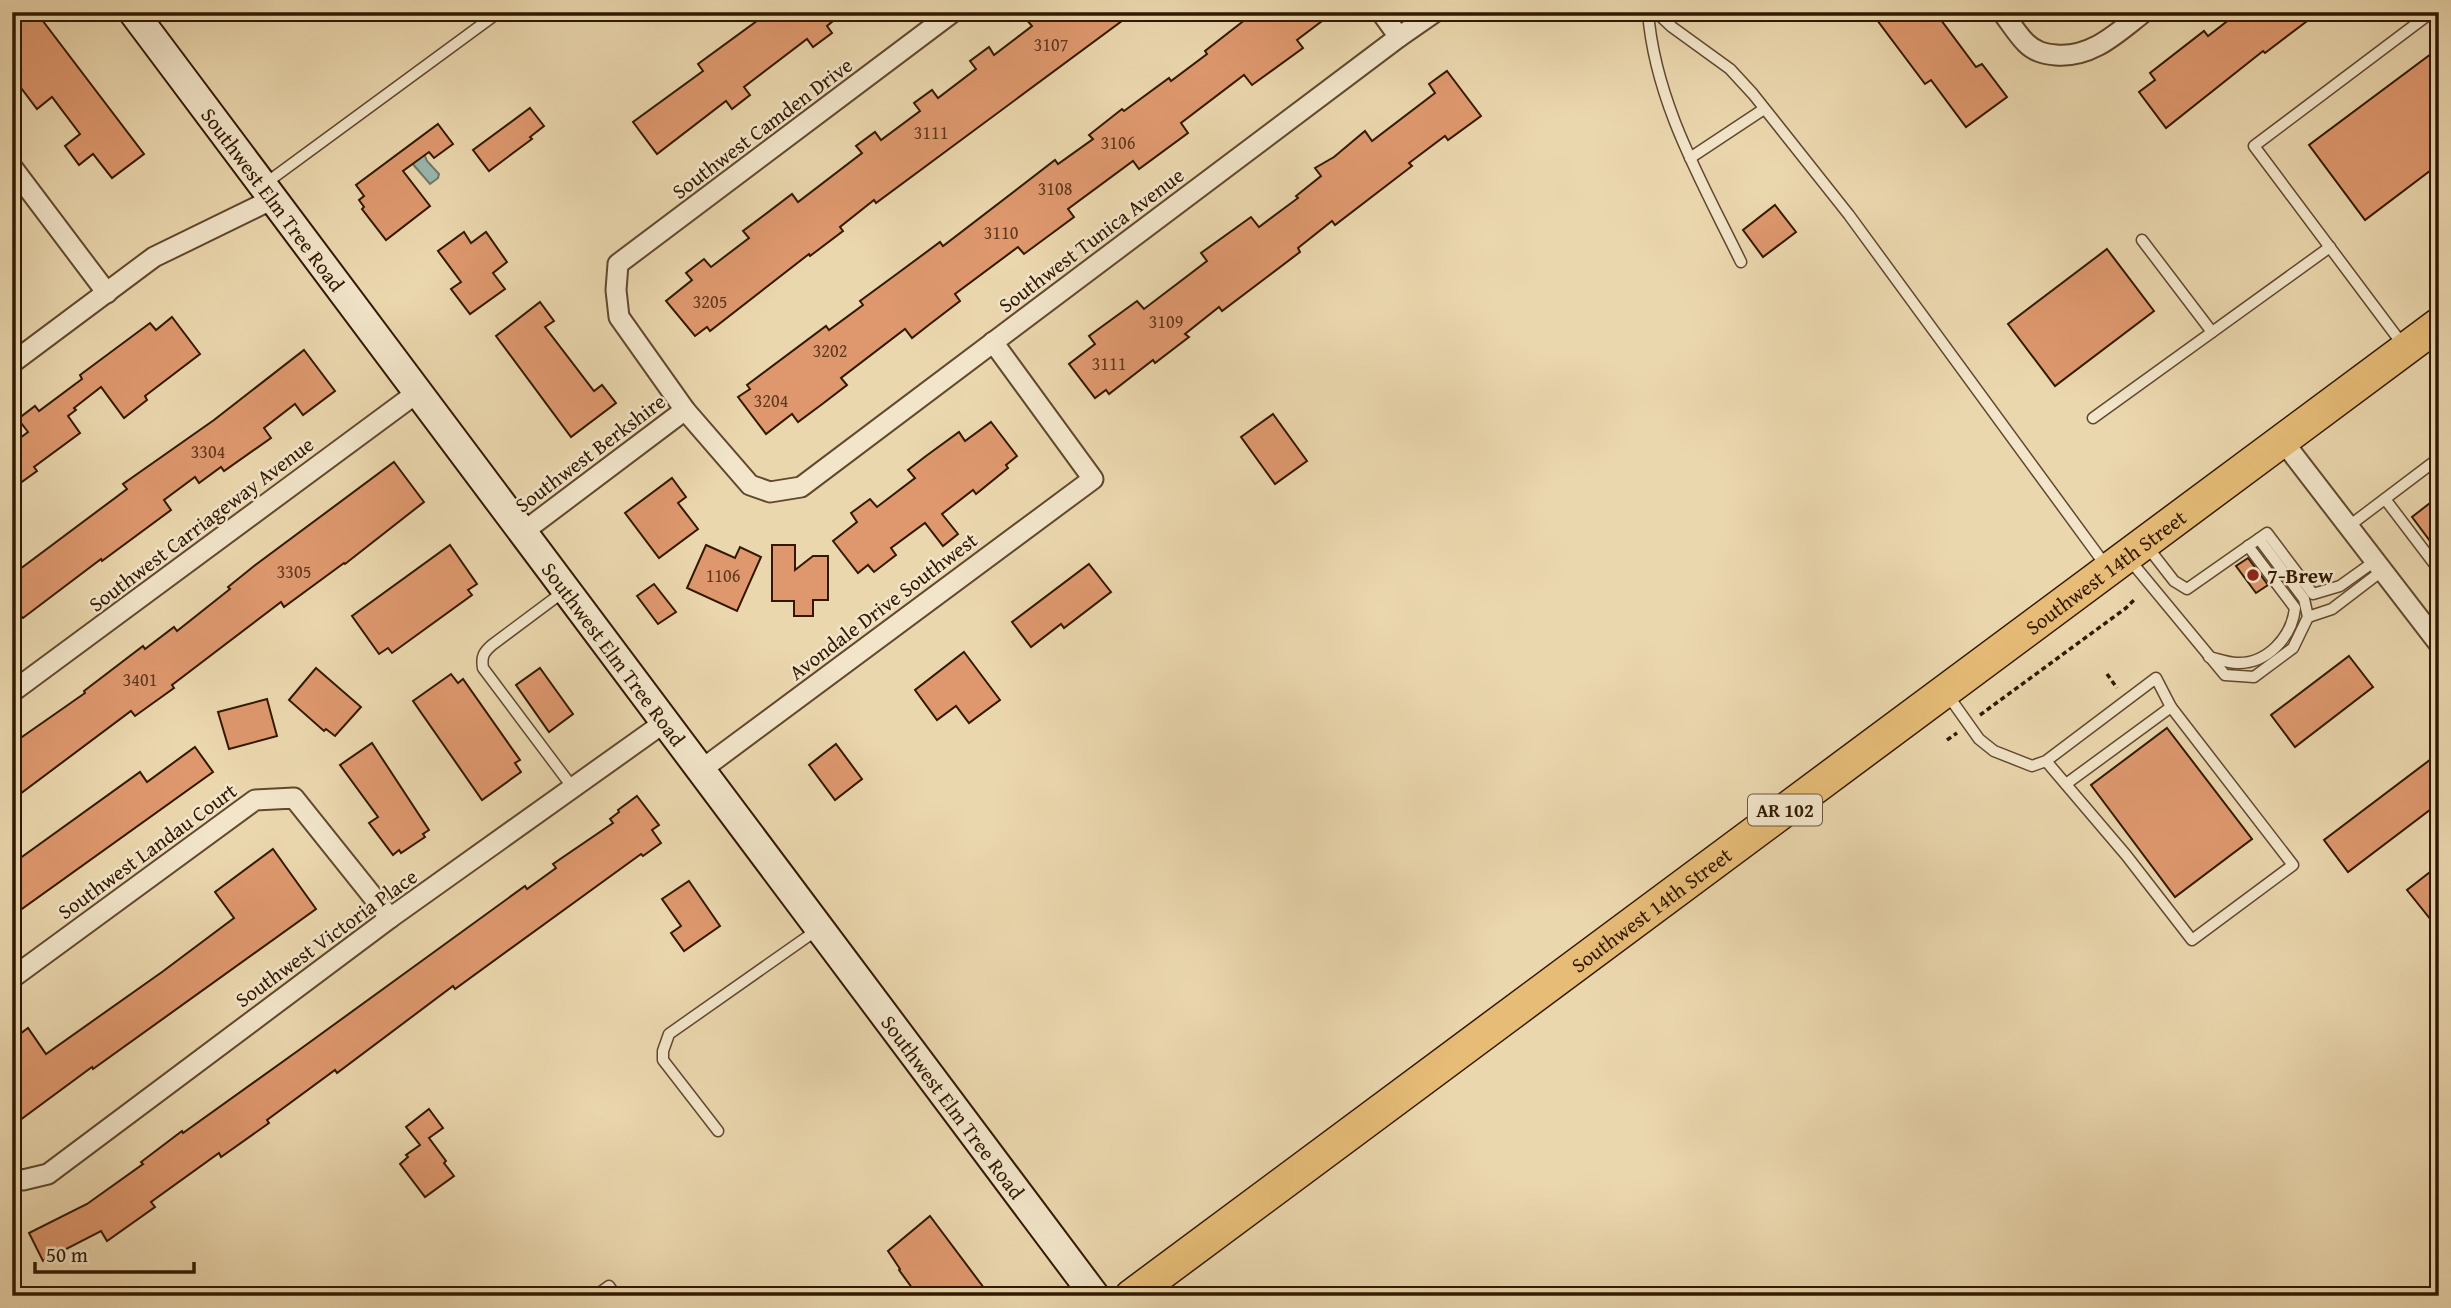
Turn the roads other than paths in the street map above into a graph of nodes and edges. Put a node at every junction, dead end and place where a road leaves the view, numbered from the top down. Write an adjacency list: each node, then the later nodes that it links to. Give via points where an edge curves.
1 (133, 12): 15 (street, Southwest Elm Tree Road)
2 (499, 12): 15 (lane)
3 (953, 12): 26 (street, Southwest Camden Drive, via 618,264 619,317)
4 (1381, 12): 11 (street)
5 (1435, 12): 11 (street, Southwest Tunica Avenue)
6 (1648, 12): 13 (lane, via 1668,103)
7 (1656, 12): 12 (lane, via 1730,69)
8 (2002, 12): 9 (street, via 2026,43 2036,51 2055,55 2096,48)
9 (2144, 12)
10 (2432, 12): 17 (lane, via 2254,146)
11 (1399, 37): 22 (street, Southwest Tunica Avenue)
12 (1765, 109): 13 (lane); 35 (lane)
13 (1690, 158): 18 (lane)
14 (12, 167): 19 (street)
15 (268, 192): 19 (street, via 154,257); 25 (street, Southwest Elm Tree Road)
16 (2142, 240): 21 (lane)
17 (2330, 247): 21 (lane); 23 (lane)
18 (1741, 262)
19 (107, 292): 24 (street)
20 (2439, 324): 23 (main road, Southwest 14th Street / AR 102)
21 (2212, 332): 27 (lane)
22 (992, 342): 26 (street, Southwest Tunica Avenue, via 801,486 770,492 750,485); 49 (street, Avondale Drive Southwest, via 1093,480)
23 (2406, 348): 28 (main road, Southwest 14th Street / AR 102)
24 (12, 363)
25 (418, 392): 32 (street, Southwest Elm Tree Road); 45 (street, Southwest Carriageway Avenue)
26 (685, 410): 32 (street, Southwest Berkshire)
27 (2093, 418)
28 (2282, 440): 31 (street); 35 (main road, Southwest 14th Street / AR 102)
29 (2439, 458): 30 (lane)
30 (2385, 499): 31 (lane); 37 (lane)
31 (2348, 526): 36 (street)
32 (523, 532): 38 (street, Southwest Elm Tree Road)
33 (2259, 539): 34 (lane); 39 (lane, via 2267,533); 40 (lane, via 2304,598)
34 (2248, 546): 35 (lane, via 2187,589); 43 (lane, via 2295,608 2294,620 2280,644 2256,661 2236,663)
35 (2126, 556): 43 (lane); 44 (main road, Southwest 14th Street / AR 102)
36 (2379, 565): 39 (lane); 40 (lane, via 2332,609); 41 (street)
37 (2439, 570)
38 (566, 589): 47 (street, Southwest Elm Tree Road); 51 (lane, via 492,645 482,658 483,668)
39 (2314, 594): 40 (lane)
40 (2308, 617): 43 (lane, via 2293,648 2254,677 2225,676)
41 (2432, 621): 42 (street)
42 (2439, 644)
43 (2209, 657)
44 (1945, 691): 48 (lane, via 1979,739 1994,751 2032,766); 60 (main road, Southwest 14th Street / AR 102)
45 (12, 692)
46 (2171, 707): 48 (lane, via 2156,678); 50 (lane); 50 (lane, via 2293,864 2192,940)
47 (666, 722): 49 (street, Southwest Elm Tree Road); 51 (street, Southwest Victoria Place)
48 (2046, 761): 50 (lane)
49 (701, 770): 53 (street, Southwest Elm Tree Road)
50 (2066, 784)
51 (573, 788): 52 (street, Southwest Victoria Place)
52 (390, 918): 54 (street, Southwest Landau Court, via 294,798 255,800); 56 (street, Southwest Victoria Place, via 48,1174)
53 (820, 929): 55 (lane, via 670,1034 663,1060); 59 (street, Southwest Elm Tree Road)
54 (12, 978)
55 (718, 1131)
56 (12, 1178)
57 (595, 1296): 58 (lane, via 609,1286)
58 (616, 1296)
59 (1096, 1296)
60 (1131, 1296)

